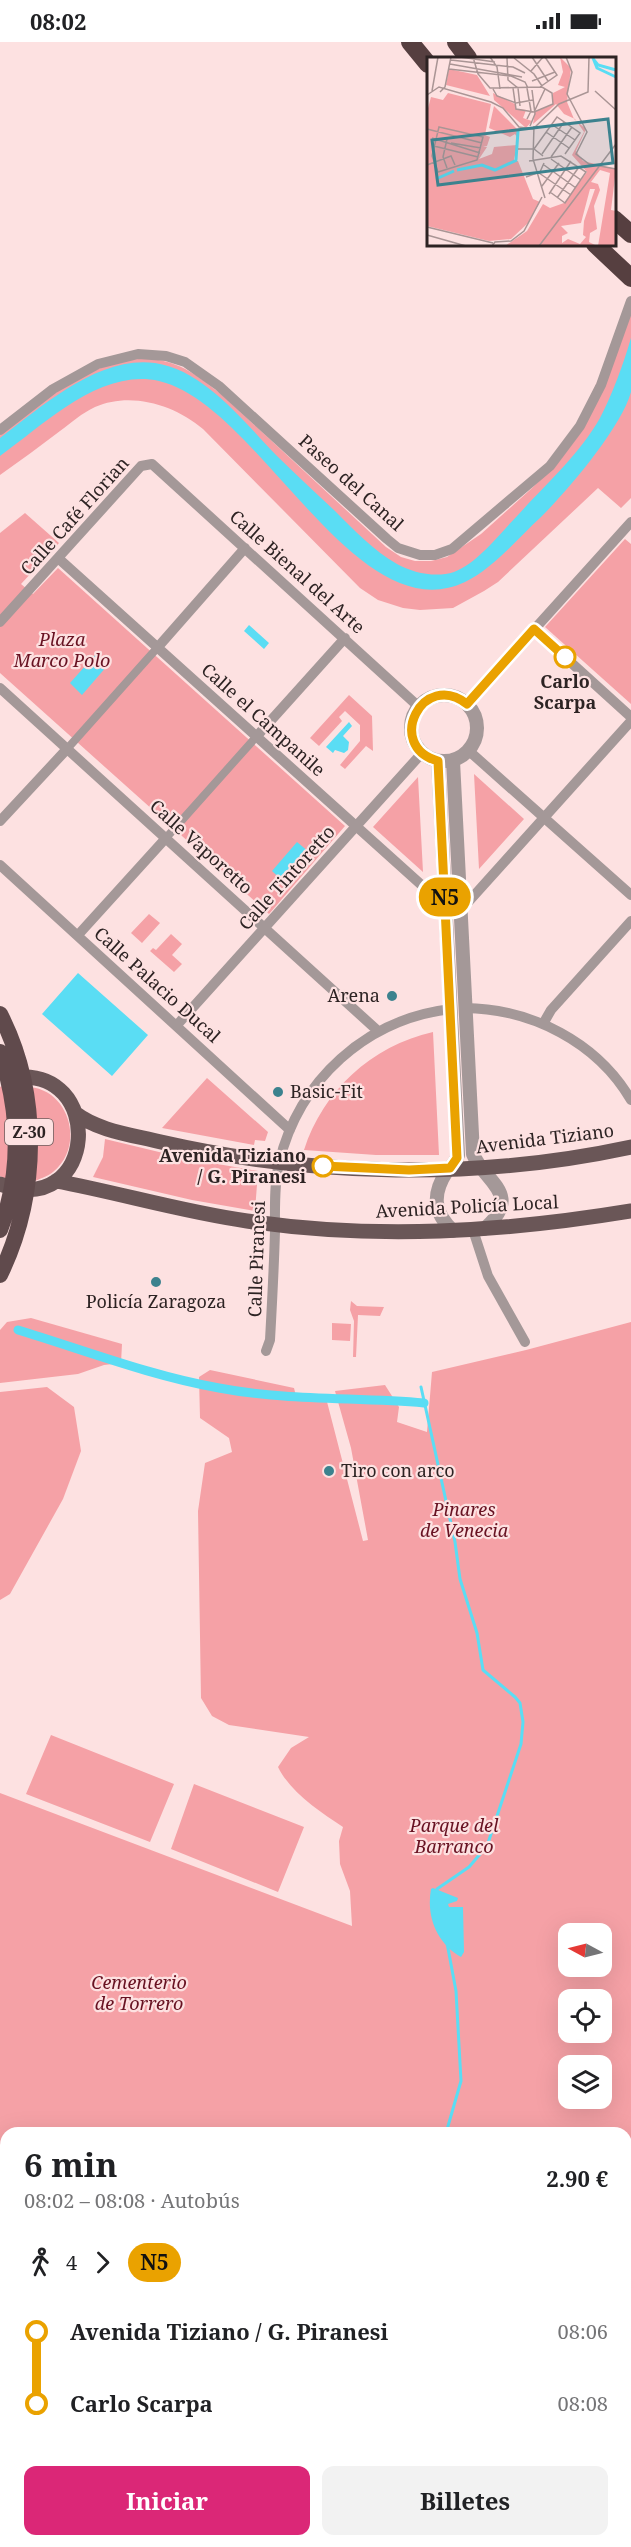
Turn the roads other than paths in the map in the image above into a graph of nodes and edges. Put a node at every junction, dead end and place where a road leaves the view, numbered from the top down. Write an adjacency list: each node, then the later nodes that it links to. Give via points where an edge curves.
1 (410, 42): 8 (highway)
2 (418, 42): 5 (highway)
3 (456, 42): 6 (highway)
4 (465, 42): 7 (highway)
5 (428, 57)
6 (467, 57)
7 (476, 57)
8 (427, 62)
9 (616, 220): 10 (highway)
10 (631, 234)
11 (597, 246): 12 (highway)
12 (627, 274)
13 (631, 301): 14 (street, Paseo del Canal, via 601,386 568,444 550,466 459,545 435,555 409,552 392,543 219,386 185,362 166,356 138,354 98,364 53,389)
14 (0, 430)
15 (152, 464): 17 (street, Calle Bienal del Arte); 18 (street, Calle Café Florian, via 141,466)
16 (629, 530): 20 (street)
17 (245, 548): 21 (street, Calle Bienal del Arte); 22 (street)
18 (58, 558): 19 (street, Calle Café Florian); 22 (street, Calle el Campanile)
19 (0, 622)
20 (534, 629): 24 (street); 26 (street)
21 (345, 638): 25 (street, Calle Bienal del Arte); 27 (street)
22 (158, 646): 27 (street, Calle el Campanile); 28 (street)
23 (0, 688): 28 (street, Calle Vaporetto)
24 (467, 704): 25 (street, via 445,695 432,697); 29 (street, via 476,716 478,731)
25 (419, 706): 30 (street, via 411,730)
26 (631, 719): 33 (street)
27 (257, 736): 35 (street, Calle el Campanile); 36 (street)
28 (67, 749): 34 (street); 36 (street, Calle Vaporetto)
29 (469, 751): 32 (street); 33 (street)
30 (422, 753): 31 (street); 35 (street, Calle Tintoretto)
31 (438, 761): 32 (street); 39 (street)
32 (453, 761): 40 (street)
33 (544, 818): 38 (street); 40 (street)
34 (0, 821)
35 (355, 828): 39 (street, Calle el Campanile); 42 (street, Calle Tintoretto)
36 (166, 838): 42 (street, Calle Vaporetto); 43 (street)
37 (0, 866): 43 (street, Calle Palacio Ducal)
38 (631, 896)
39 (446, 907): 45 (street)
40 (460, 910): 44 (street)
41 (631, 921): 47 (street, via 551,1010)
42 (266, 927): 48 (street, Calle Tintoretto); 49 (street, Calle Vaporetto)
43 (78, 935): 48 (street, Calle Palacio Ducal)
44 (465, 1008): 47 (street, via 503,1012); 57 (street, via 473,1154)
45 (451, 1009): 49 (street, Calle Piranesi, via 418,1015); 58 (street, via 458,1155)
46 (0, 1014): 51 (highway, Z-30, via 12,1042)
47 (543, 1024): 52 (street, via 595,1056)
48 (177, 1025): 54 (street, Calle Palacio Ducal)
49 (378, 1031): 54 (street, Calle Piranesi, via 350,1049 327,1071 305,1099)
50 (0, 1052): 51 (highway, Z-30)
51 (10, 1078): 53 (main road, Z-30, via 41,1078 49,1082 60,1090); 60 (highway, Z-30, via 28,1106 30,1142)
52 (631, 1100)
53 (75, 1113): 56 (main road, Avenida Tiziano, via 88,1122 144,1138); 59 (main road, Z-30, via 80,1130 77,1154)
54 (290, 1130): 56 (street, Calle Piranesi)
55 (631, 1147): 57 (main road, Avenida Tiziano)
56 (279, 1162): 58 (main road, Avenida Tiziano, via 385,1169); 63 (street, Calle Piranesi)
57 (483, 1167): 58 (main road, Avenida Tiziano); 64 (street, via 497,1185 501,1200 497,1215)
58 (450, 1168): 65 (street, via 437,1188 435,1204 441,1219)
59 (56, 1181): 60 (main road, via 42,1187); 63 (main road, Avenida Policía Local, via 178,1209)
60 (13, 1186): 62 (highway, Z-30); 66 (highway, Z-30, via 19,1227)
61 (631, 1211): 64 (main road, Avenida Policía Local)
62 (2, 1216)
63 (275, 1224): 65 (main road, Avenida Policía Local, via 373,1233); 68 (street, Calle Piranesi, via 270,1340)
64 (478, 1230): 65 (main road, Avenida Policía Local); 67 (street, via 488,1276)
65 (453, 1231)
66 (0, 1275)
67 (525, 1342)
68 (266, 1351)

